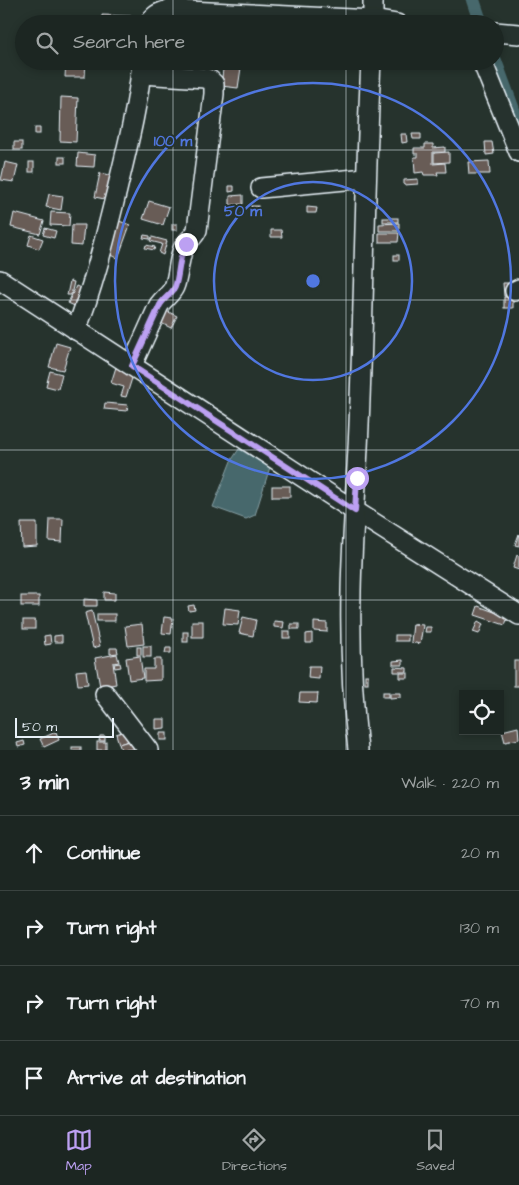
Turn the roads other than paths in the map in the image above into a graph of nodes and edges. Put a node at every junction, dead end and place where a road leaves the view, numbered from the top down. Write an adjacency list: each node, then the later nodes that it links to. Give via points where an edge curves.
1 (373, 0): 4 (street)
2 (156, 15): 3 (street, via 168,10)
3 (253, 15)
4 (373, 15)
5 (504, 33): 6 (street)
6 (519, 34)
7 (142, 70): 15 (street, via 132,125 98,266)
8 (155, 70): 16 (street, via 210,80 214,84 214,94 197,230 182,250 175,286 160,305)
9 (371, 70): 12 (street)
10 (486, 70): 11 (street)
11 (519, 152)
12 (366, 178): 13 (street); 17 (street)
13 (261, 188)
14 (0, 280): 15 (street)
15 (76, 330): 16 (street)
16 (132, 366): 17 (street)
17 (355, 511): 18 (street); 21 (street, via 351,592 353,703)
18 (519, 615)
19 (105, 694): 20 (street)
20 (148, 750)
21 (358, 750)

